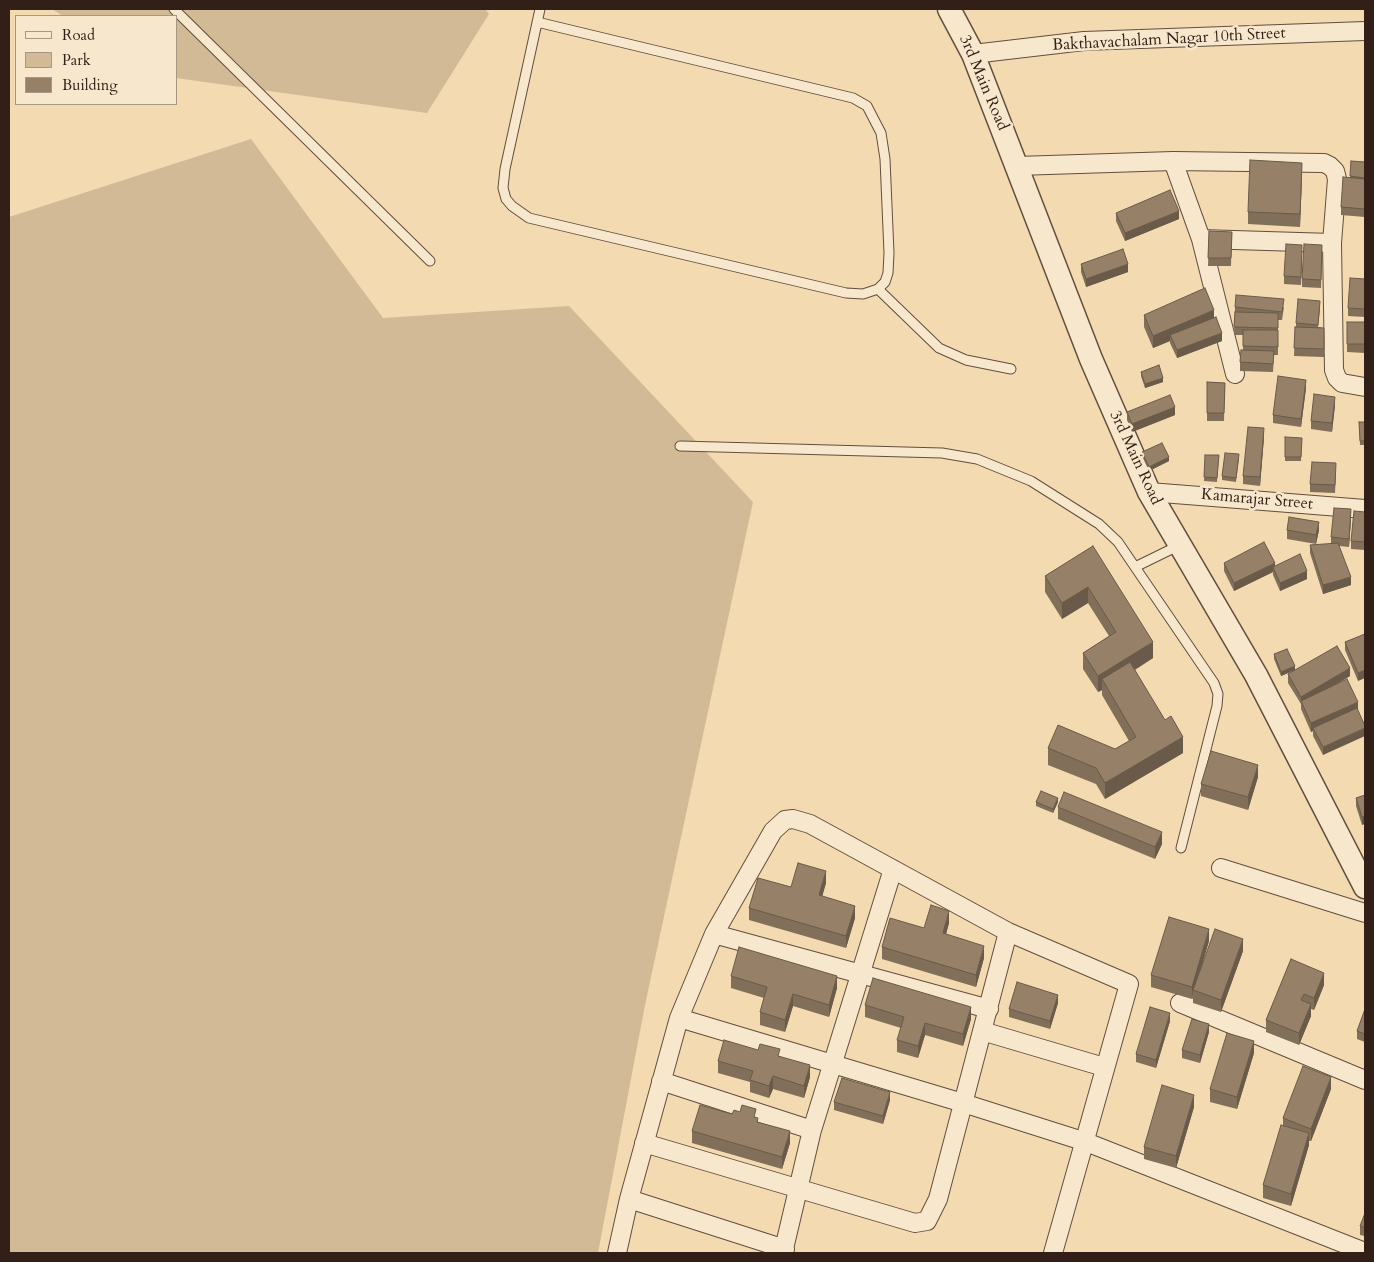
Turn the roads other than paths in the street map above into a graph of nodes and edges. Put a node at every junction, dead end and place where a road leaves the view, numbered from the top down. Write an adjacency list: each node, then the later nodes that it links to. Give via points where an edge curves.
1 (174, 9): 11 (lane)
2 (540, 9): 4 (lane)
3 (949, 9): 6 (street, 3rd Main Road)
4 (537, 22): 12 (lane, via 853,98 866,106 881,133 886,159 888,273); 12 (lane, via 505,169 503,188 512,206 529,218 846,293 863,294)
5 (1365, 32): 6 (street, Bakthavachalam Nagar 10th Street, via 1084,41)
6 (972, 54): 8 (street, 3rd Main Road)
7 (1172, 161): 8 (street); 9 (street); 10 (street, via 1324,163 1330,166 1337,179)
8 (1017, 166): 17 (street, 3rd Main Road, via 1090,359)
9 (1202, 239): 10 (street); 14 (street)
10 (1332, 243): 15 (street, via 1334,370 1342,383)
11 (430, 261)
12 (878, 289): 13 (lane, via 939,348 966,360)
13 (1011, 368)
14 (1235, 374)
15 (1365, 387)
16 (680, 446): 20 (lane, via 942,454 977,459 1031,481 1099,524 1118,542)
17 (1148, 492): 18 (street, Kamarajar Street); 19 (street, 3rd Main Road)
18 (1365, 509)
19 (1180, 545): 20 (lane); 24 (street, 3rd Main Road, via 1256,675)
20 (1135, 567): 21 (lane, via 1214,683 1218,694)
21 (1181, 848)
22 (1221, 868): 25 (street)
23 (893, 869): 26 (street); 27 (street, via 810,824 785,820 773,830); 28 (street)
24 (1365, 887)
25 (1365, 913)
26 (1008, 932): 30 (street); 34 (street, via 1130,984)
27 (714, 934): 28 (street); 31 (street)
28 (861, 974): 30 (street); 33 (street)
29 (1180, 1003): 35 (street)
30 (989, 1009): 32 (street)
31 (679, 1018): 33 (street); 36 (street)
32 (982, 1031): 34 (street); 37 (street)
33 (832, 1064): 37 (street); 38 (street)
34 (1104, 1067): 39 (street)
35 (1365, 1080)
36 (660, 1081): 38 (street); 40 (street)
37 (963, 1103): 39 (street); 41 (street, via 938,1199 927,1221 915,1223)
38 (812, 1130): 41 (street)
39 (1086, 1142): 44 (street); 46 (street)
40 (644, 1143): 41 (street); 42 (street)
41 (799, 1189): 43 (street)
42 (629, 1199): 43 (street); 45 (street)
43 (784, 1251)
44 (1365, 1252)
45 (617, 1253)
46 (1053, 1253)

